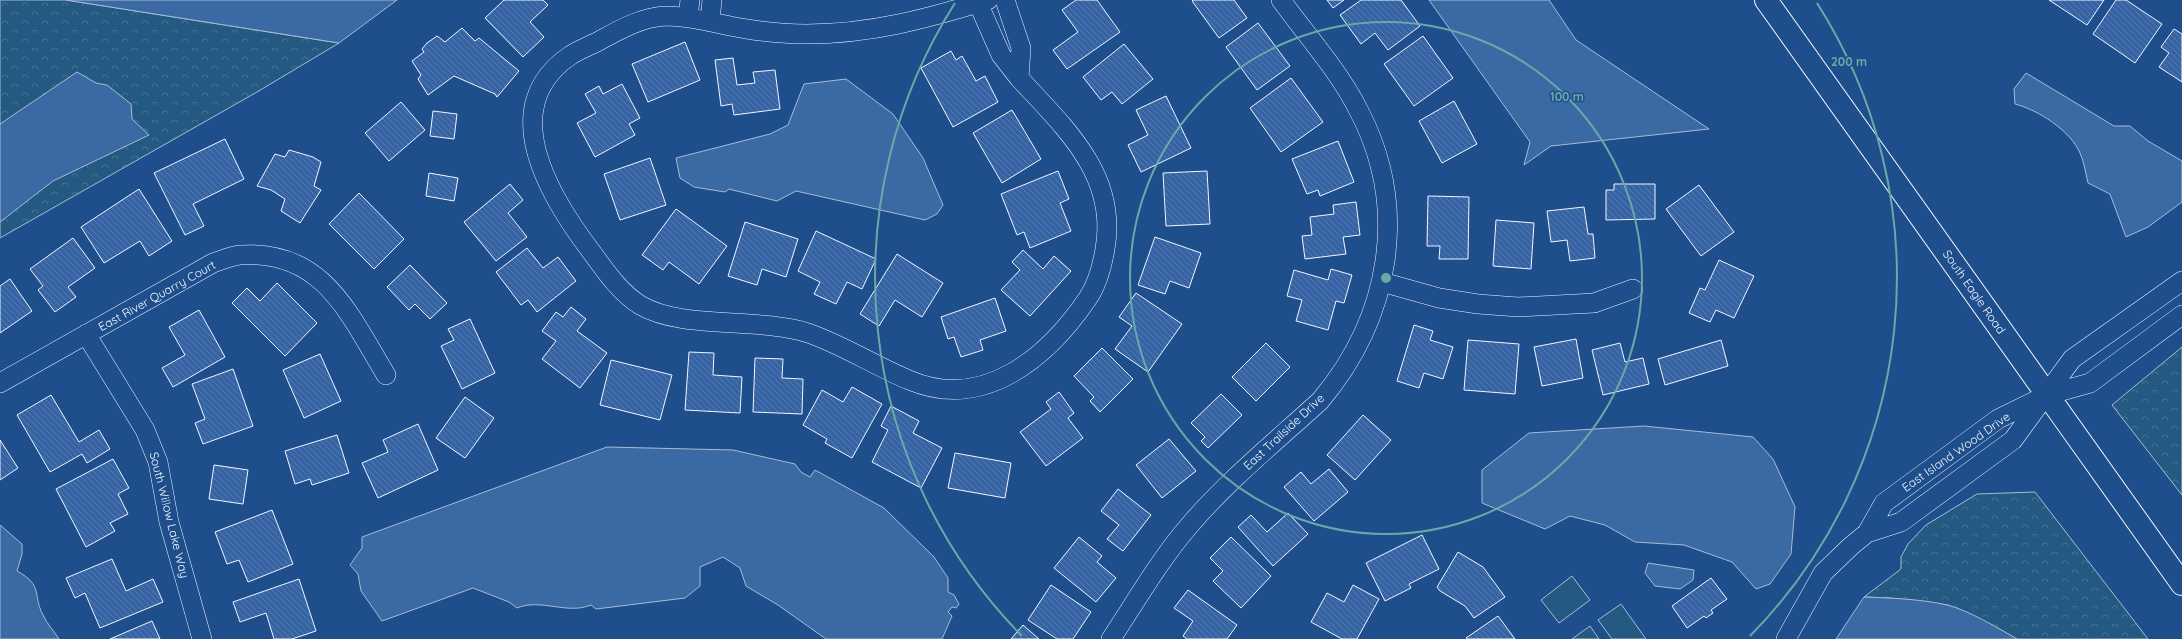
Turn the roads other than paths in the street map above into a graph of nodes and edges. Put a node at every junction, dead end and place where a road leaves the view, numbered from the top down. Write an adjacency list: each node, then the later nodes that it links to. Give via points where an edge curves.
1 (712, 0): 7 (street)
2 (1005, 0): 8 (street, via 1021,48)
3 (1280, 0): 10 (street, East Trailside Drive, via 1346,88 1359,111 1379,160 1385,194 1388,239)
4 (1766, 0): 16 (highway, South Eagle Road)
5 (983, 1): 7 (street, via 916,22 844,33 779,32); 8 (street, via 1001,55)
6 (689, 9): 7 (street); 8 (street, via 638,21 571,55 555,69 544,85 536,104 532,127 534,149 542,171 579,235 618,287 641,306 673,317 784,327 809,333 912,382 945,389 968,389 993,383 1016,372 1037,356 1075,317 1102,270 1108,234 1105,202 1094,168 1072,136)
7 (710, 22)
8 (1019, 78)
9 (2182, 281): 16 (street, via 2072,359)
10 (1382, 282): 11 (street, via 1439,298 1518,307 1594,303); 20 (street, East Trailside Drive, via 1364,336 1333,386 1188,527)
11 (1633, 289)
12 (2182, 315): 16 (street, via 2090,383)
13 (86, 334): 14 (street, East River Quarry Court, via 213,263 238,255 268,255 300,265 327,284); 15 (street, East River Quarry Court); 19 (street, South Willow Lake Way, via 145,430 158,462 169,522)
14 (386, 375)
15 (0, 383)
16 (2047, 394): 17 (street, East Island Wood Drive, via 1998,419 1884,503); 17 (street, East Island Wood Drive, via 2013,440 1901,522); 18 (highway, South Eagle Road)
17 (1867, 533): 21 (street, East Island Wood Drive, via 1823,573)
18 (2182, 584)
19 (202, 639)
20 (1111, 639)
21 (1786, 639)

